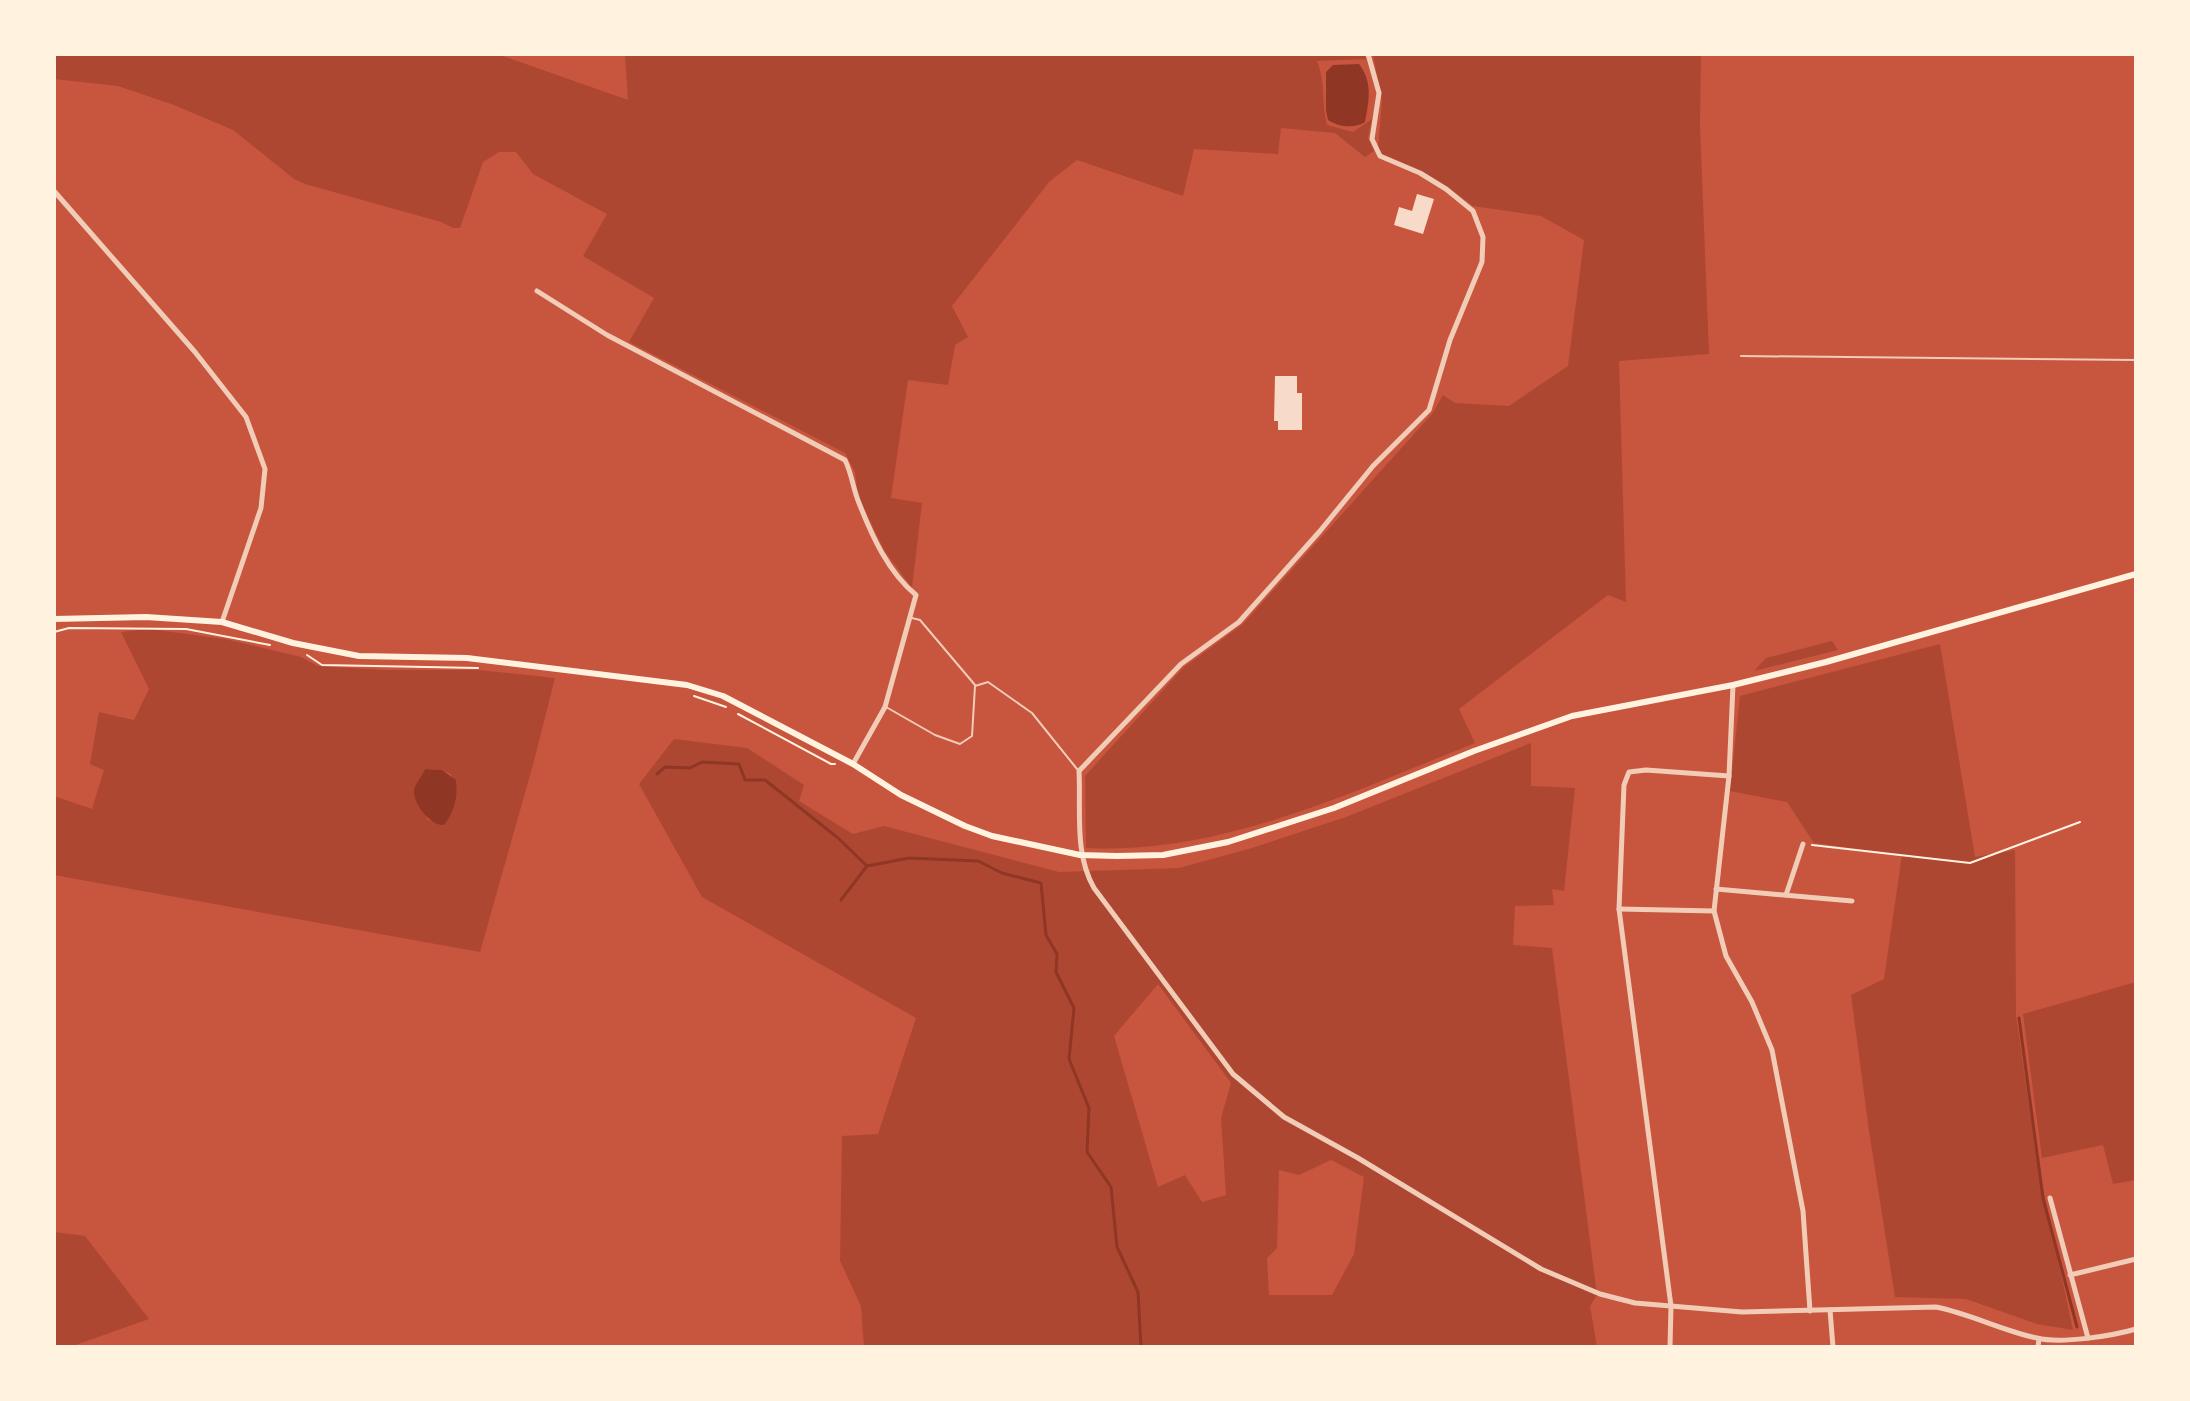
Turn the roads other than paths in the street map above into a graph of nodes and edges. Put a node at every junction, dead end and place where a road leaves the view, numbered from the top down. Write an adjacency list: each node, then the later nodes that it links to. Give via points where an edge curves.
1 (1368, 54): 14 (street, via 1379,93 1372,139 1380,156 1446,189 1473,211 1483,237 1482,262 1429,410 1373,466 1239,622 1181,664)
2 (54, 191): 9 (street, via 246,417 265,469 261,508)
3 (537, 291): 7 (street, via 607,335 845,460 880,552 916,595)
4 (1741, 356): 5 (lane)
5 (2136, 360)
6 (2136, 574): 10 (main road)
7 (911, 618): 11 (lane, via 920,620); 12 (street)
8 (54, 619): 9 (main road)
9 (222, 622): 13 (main road, via 359,656 467,658 687,685 723,696)
10 (1733, 685): 15 (street); 17 (main road, via 1572,716 1334,808 1228,842 1163,855)
11 (975, 686): 12 (lane, via 972,736 960,744); 14 (lane, via 988,682 1032,713)
12 (885, 707): 13 (street)
13 (853, 764): 17 (main road, via 965,826)
14 (1079, 771): 17 (street)
15 (1729, 776): 18 (street); 21 (street, via 1629,772 1624,785)
16 (1803, 844): 19 (street)
17 (1080, 855): 26 (street, via 1094,888 1248,1090 1284,1117 1541,1269 1600,1294)
18 (1716, 889): 19 (street); 22 (street)
19 (1786, 895): 20 (street)
20 (1852, 901)
21 (1619, 909): 22 (street); 26 (street)
22 (1714, 911): 28 (street, via 1726,956 1772,1050 1803,1211)
23 (2050, 1198): 25 (street)
24 (2136, 1259): 25 (street)
25 (2070, 1275): 30 (street)
26 (1671, 1306): 28 (street); 32 (street)
27 (1830, 1310): 28 (street); 31 (street, via 1936,1307); 33 (street)
28 (1811, 1311)
29 (2136, 1329): 30 (street)
30 (2088, 1338): 31 (street)
31 (2039, 1339): 34 (street)
32 (1670, 1347)
33 (1833, 1347)
34 (2038, 1347)

